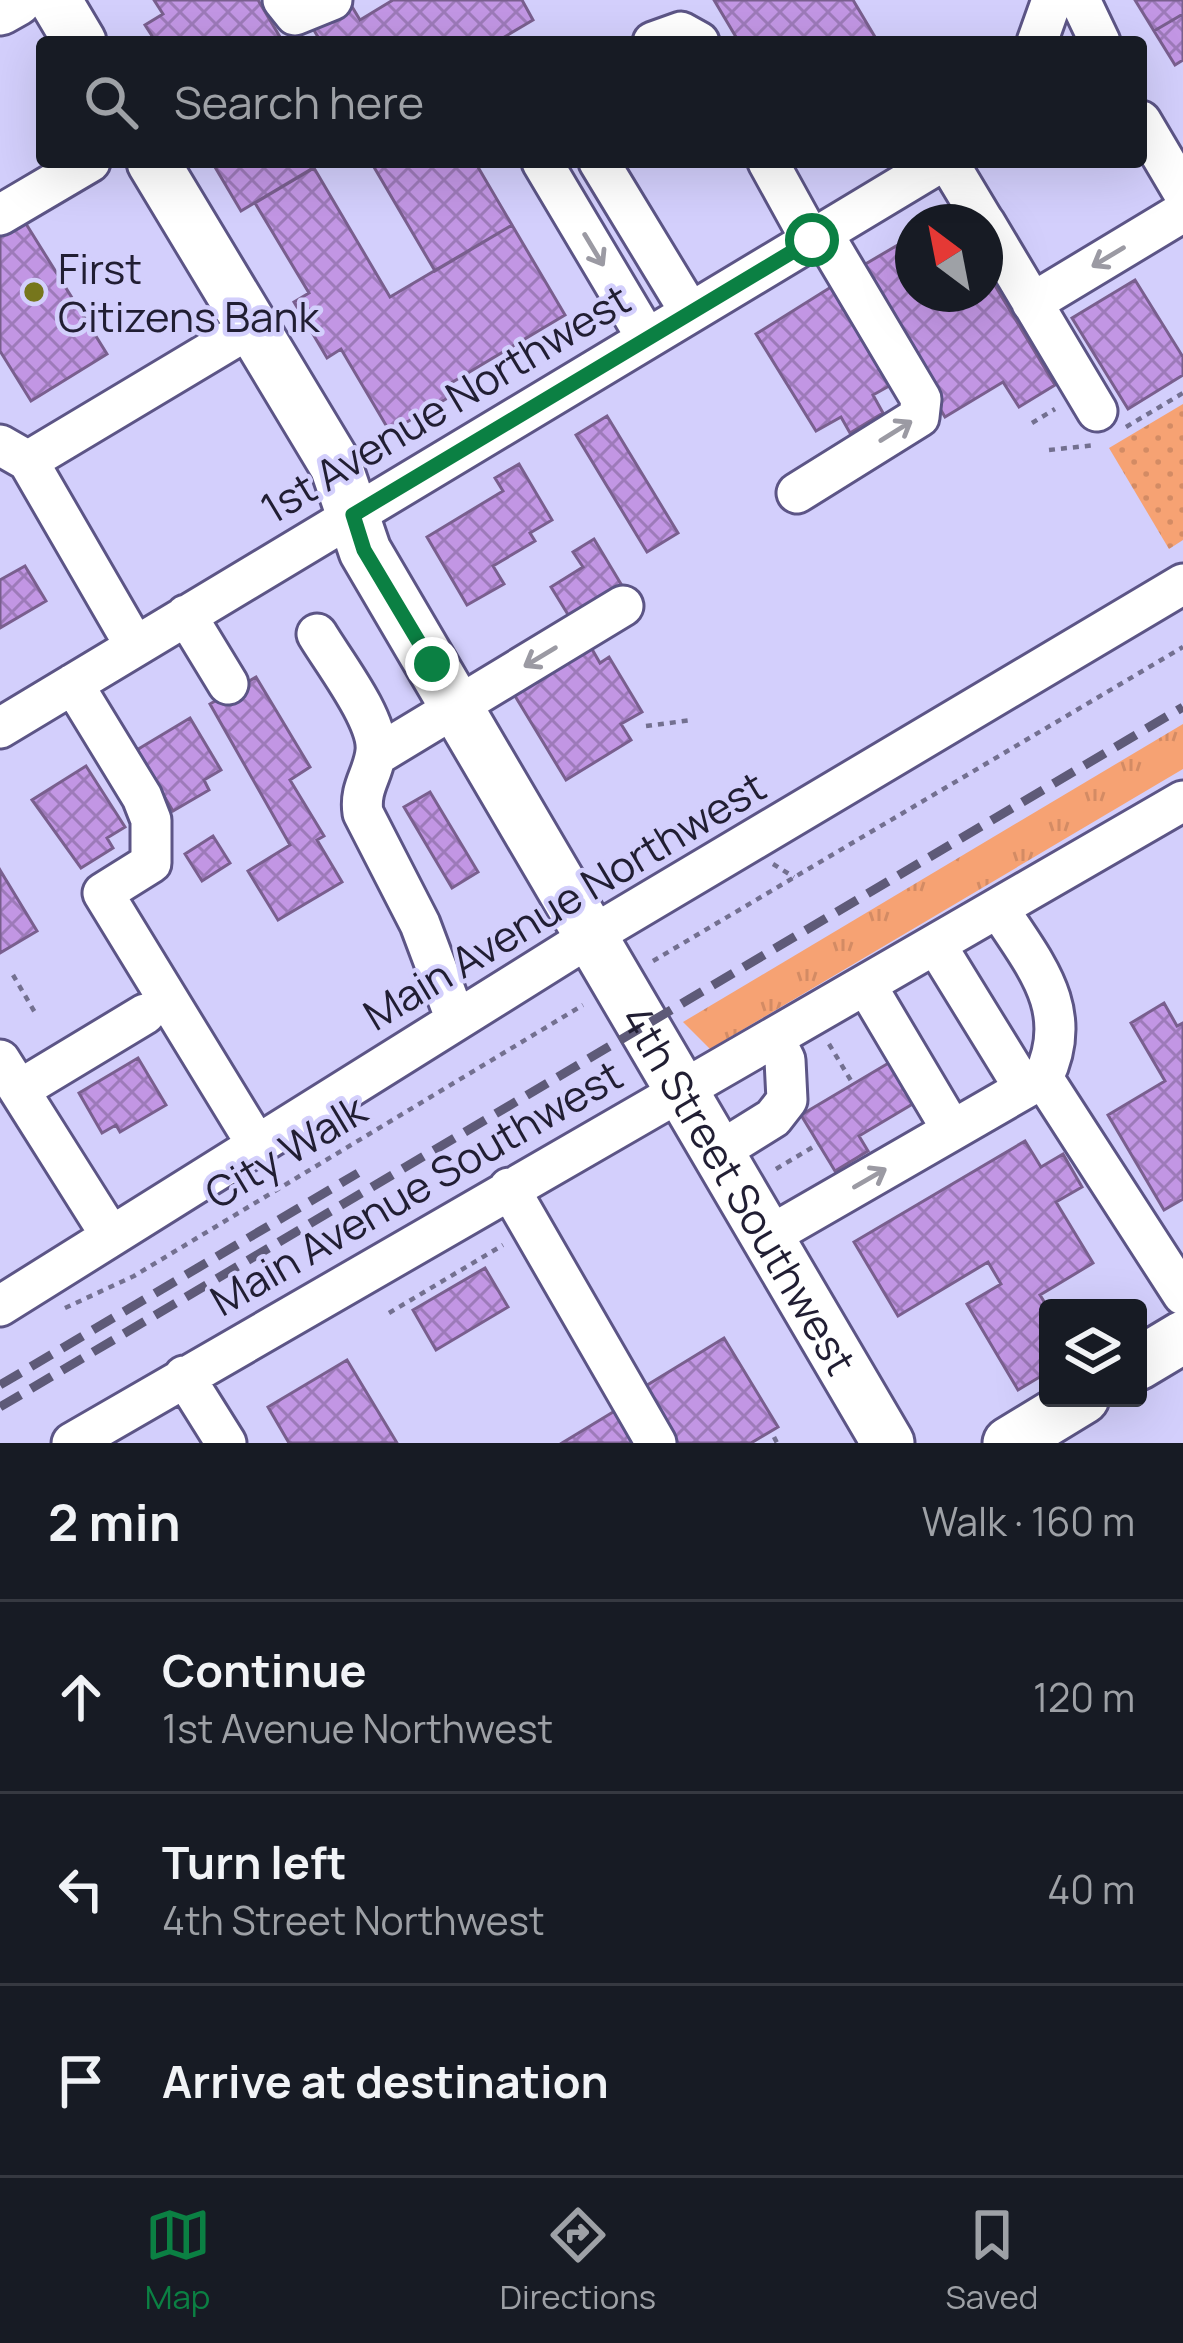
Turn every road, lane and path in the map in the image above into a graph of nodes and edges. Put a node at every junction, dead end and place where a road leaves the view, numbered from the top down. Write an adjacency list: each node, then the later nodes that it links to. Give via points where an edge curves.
1 (16, 0): 7 (main road)
2 (55, 0): 8 (main road)
3 (283, 0): 4 (street, via 295,15)
4 (332, 0)
5 (1052, 0): 9 (street)
6 (1080, 0): 10 (street)
7 (0, 9)
8 (76, 36)
9 (1039, 36)
10 (1097, 36)
11 (1147, 131): 19 (street)
12 (156, 168): 27 (main road, 4th Street Southwest)
13 (546, 168): 28 (street, one-way to 28)
14 (603, 168): 26 (street)
15 (772, 168): 23 (street)
16 (934, 168): 23 (street, 1st Avenue Northwest)
17 (948, 168): 20 (street)
18 (75, 171): 22 (street)
19 (1183, 192)
20 (972, 204)
21 (1183, 212): 25 (street, one-way to 25)
22 (0, 215)
23 (817, 237): 26 (street, 1st Avenue Northwest); 34 (street, one-way to 23, via 919,417 921,399)
24 (1003, 255): 25 (street)
25 (1032, 303): 30 (street)
26 (690, 312): 28 (street, 1st Avenue Northwest)
27 (252, 327): 33 (street); 35 (main road, 4th Street Southwest, via 336,466)
28 (646, 337): 35 (street, 1st Avenue Northwest)
29 (1183, 393): 32 (path, via 1089,449)
30 (1084, 405): 31 (path)
31 (1032, 423)
32 (1049, 450)
33 (14, 453): 40 (street)
34 (797, 493)
35 (353, 515): 38 (street, 1st Avenue Northwest); 44 (main road, 4th Street Southwest, via 364,550)
36 (1183, 584): 51 (street, Main Avenue Northwest)
37 (623, 606): 44 (street, one-way to 44)
38 (186, 615): 40 (street, 1st Avenue Northwest); 43 (street)
39 (317, 634): 48 (street, via 375,735)
40 (135, 646): 42 (street, 1st Avenue Northwest)
41 (1183, 647): 53 (path)
42 (73, 684): 47 (street, 1st Avenue Northwest); 67 (street, via 152,820 151,863 103,893)
43 (228, 684)
44 (458, 707): 48 (street); 51 (main road, 4th Street Southwest)
45 (692, 720): 46 (path)
46 (646, 726)
47 (0, 728)
48 (376, 755): 59 (street, via 360,793 363,813 420,924)
49 (1183, 801): 50 (street, Main Avenue Southwest)
50 (998, 908): 52 (street, Main Avenue Southwest); 65 (street, via 1045,984 1059,1027 1057,1049)
51 (593, 935): 59 (street, Main Avenue Northwest); 64 (main road, 4th Street Southwest)
52 (936, 945): 55 (street, Main Avenue Southwest); 65 (street)
53 (653, 961)
54 (13, 975): 58 (path)
55 (866, 986): 60 (street, Main Avenue Southwest); 66 (street)
56 (593, 1000): 77 (path, City Walk, via 134,1276)
57 (145, 1014): 62 (street)
58 (37, 1016)
59 (456, 1020): 67 (street, Main Avenue Northwest)
60 (775, 1040): 64 (street, Main Avenue Southwest); 69 (street, via 787,1100)
61 (829, 1044): 63 (path)
62 (9, 1075): 72 (street)
63 (853, 1084)
64 (685, 1090): 69 (main road, 4th Street Southwest); 71 (street, Main Avenue Southwest)
65 (1020, 1090): 66 (street); 75 (street)
66 (952, 1130): 73 (street, one-way to 66)
67 (257, 1144): 72 (street, Main Avenue Northwest)
68 (818, 1144): 70 (path)
69 (720, 1151): 73 (main road, 4th Street Southwest)
70 (776, 1168)
71 (508, 1188): 81 (street, Main Avenue Southwest); 85 (street)
72 (111, 1236): 76 (street, Main Avenue Northwest)
73 (769, 1236): 86 (main road, 4th Street Southwest)
74 (503, 1245): 78 (path)
75 (1183, 1295)
76 (0, 1306)
77 (58, 1311)
78 (389, 1312)
79 (1183, 1337): 80 (main road)
80 (1147, 1359)
81 (184, 1376): 83 (street, Main Avenue Southwest); 84 (street)
82 (1068, 1407): 87 (main road)
83 (72, 1443)
84 (226, 1443)
85 (656, 1443)
86 (888, 1443)
87 (1009, 1443)

